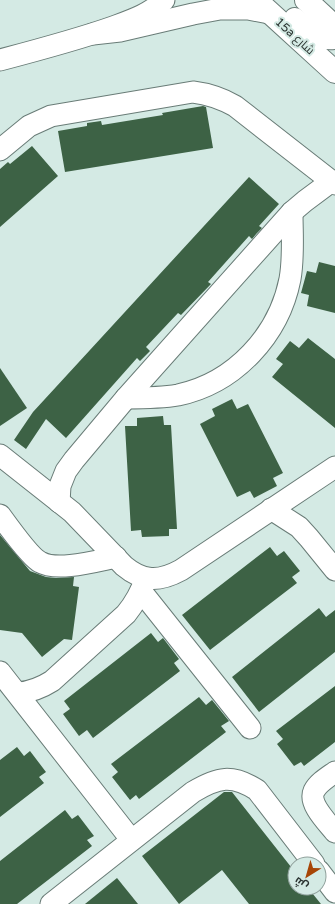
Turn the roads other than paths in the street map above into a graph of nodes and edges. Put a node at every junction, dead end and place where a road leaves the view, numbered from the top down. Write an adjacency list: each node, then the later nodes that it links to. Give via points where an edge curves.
1 (164, 0): 5 (street, via 144,16)
2 (306, 0): 4 (main road)
3 (266, 4): 5 (street, via 248,9 220,9 120,31); 6 (main road, via 317,36); 8 (main road, 15a شارع)
4 (335, 27)
5 (93, 34): 7 (street)
6 (335, 38)
7 (0, 60)
8 (335, 72)
9 (0, 150): 10 (street, via 29,126 51,116 193,92 215,96 235,106)
10 (333, 182): 11 (street)
11 (292, 212): 12 (street); 12 (street, via 292,256 285,298 277,318 252,353 237,367 200,388 158,398)
12 (126, 398): 15 (street, via 66,471 60,486)
13 (0, 455): 15 (street)
14 (335, 467): 16 (street)
15 (59, 502): 18 (street)
16 (271, 509): 19 (street, via 299,527); 20 (street, via 170,576)
17 (0, 515): 18 (street, via 31,555 49,566 60,567)
18 (116, 557): 20 (street)
19 (335, 570)
20 (144, 585): 22 (street, via 135,604 126,614 52,681 42,688); 23 (street)
21 (0, 672): 22 (street)
22 (18, 693): 26 (street)
23 (250, 728)
24 (335, 772): 25 (street, via 317,787 312,798 317,810)
25 (335, 832)
26 (126, 833)
27 (308, 856): 30 (street, via 257,790 246,782 218,780 193,792)
28 (327, 882): 29 (street)
29 (335, 892)
30 (51, 904)

